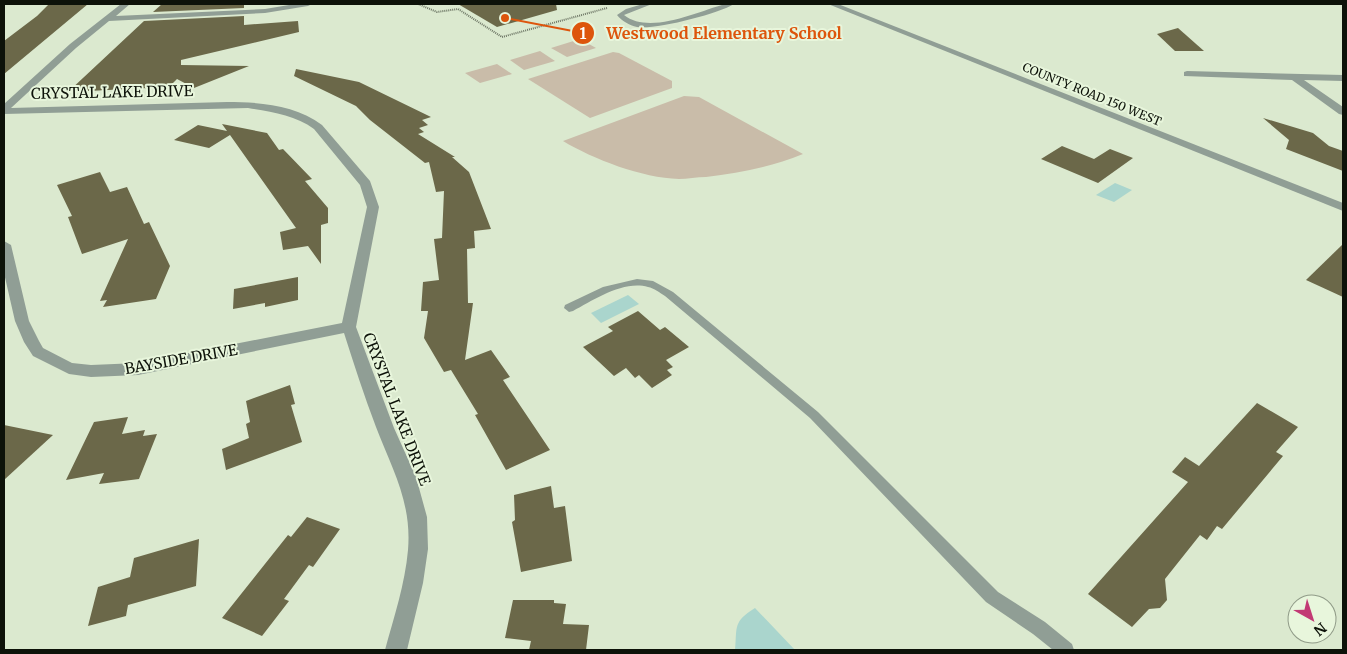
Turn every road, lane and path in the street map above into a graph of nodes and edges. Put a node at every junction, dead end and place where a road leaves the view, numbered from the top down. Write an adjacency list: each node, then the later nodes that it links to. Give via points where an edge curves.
1 (126, 4): 10 (street)
2 (308, 4): 10 (street, via 266,11)
3 (324, 4): 4 (path)
4 (355, 4)
5 (418, 4): 9 (path, via 433,13 458,9 502,37)
6 (650, 4): 7 (lane, via 620,15 628,22 640,25 665,23)
7 (731, 4)
8 (832, 4): 16 (street, COUNTY ROAD 150 WEST)
9 (614, 6)
10 (108, 19): 14 (street, via 73,46)
11 (1187, 74): 12 (street)
12 (1296, 78): 13 (street); 15 (street)
13 (1343, 78)
14 (4, 110): 19 (street, CRYSTAL LAKE DRIVE, via 248,106 280,110 310,121 366,184 373,207)
15 (1343, 112)
16 (1343, 207)
17 (4, 245): 19 (street, BAYSIDE DRIVE, via 26,331 38,352 69,368 91,371 138,369)
18 (569, 308): 21 (lane, via 602,291 627,283 649,283 669,294 814,415 992,597)
19 (349, 327): 20 (street, CRYSTAL LAKE DRIVE, via 385,428 407,477 417,517 414,583)
20 (396, 650)
21 (1066, 650)

